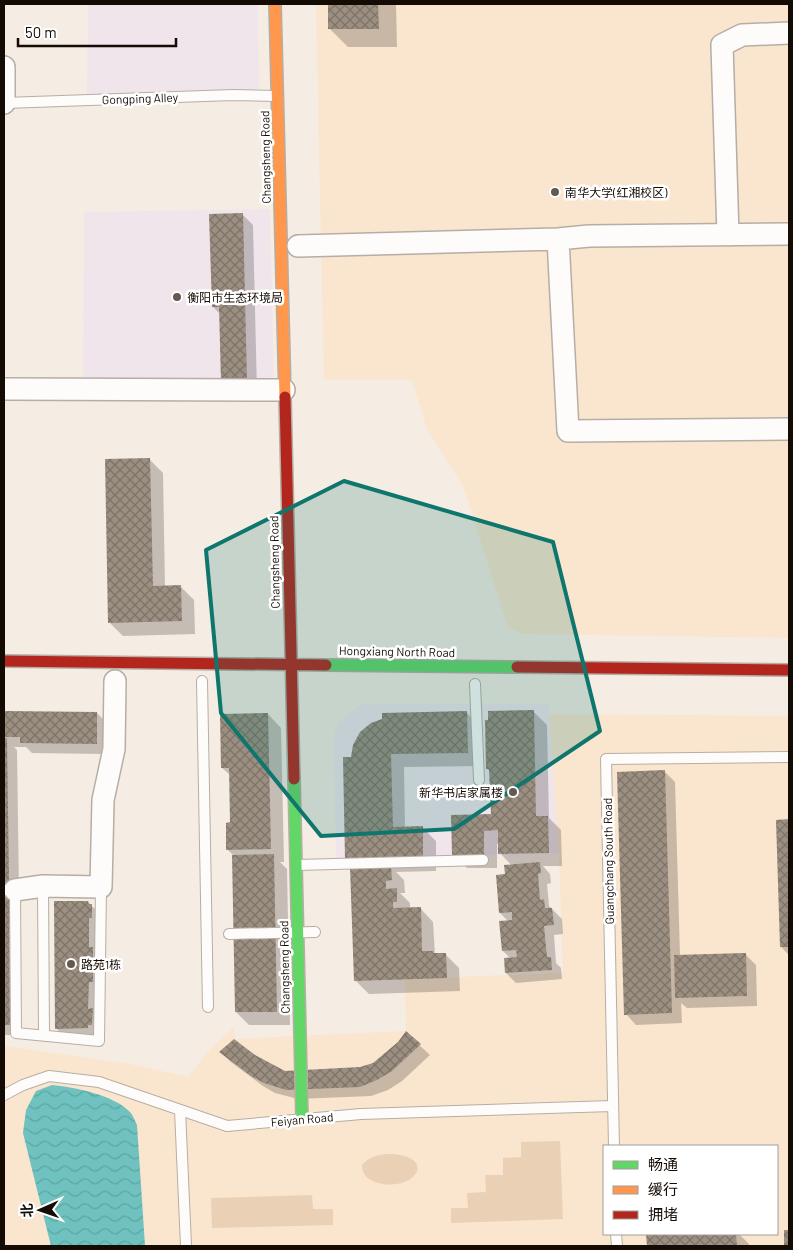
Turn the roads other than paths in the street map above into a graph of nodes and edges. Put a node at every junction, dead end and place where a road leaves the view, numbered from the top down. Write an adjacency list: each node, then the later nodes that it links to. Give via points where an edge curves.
1 (275, 4): 4 (street, Changsheng Road)
2 (789, 33): 7 (street, via 742,35 722,45)
3 (4, 67): 5 (street)
4 (277, 96): 5 (lane, Gongping Alley); 11 (street, Changsheng Road)
5 (4, 103)
6 (789, 234): 7 (street)
7 (728, 235): 8 (street)
8 (558, 239): 9 (street); 12 (street, via 568,431)
9 (298, 246)
10 (4, 389): 11 (street)
11 (284, 390): 14 (street, Changsheng Road)
12 (789, 430)
13 (4, 661): 14 (street, Hongxiang North Road)
14 (291, 664): 15 (street, Hongxiang North Road); 22 (street, Changsheng Road)
15 (789, 670)
16 (115, 681): 24 (street, via 114,749 103,800)
17 (202, 681): 29 (lane)
18 (475, 684): 20 (lane)
19 (789, 756): 32 (lane, Guangchang South Road, via 606,759)
20 (479, 780)
21 (483, 860): 22 (lane)
22 (296, 865): 26 (street, Changsheng Road)
23 (43, 886): 24 (street); 25 (street); 30 (lane)
24 (101, 887): 30 (lane, via 99,1041)
25 (9, 890): 30 (lane, via 16,1033)
26 (297, 932): 27 (lane); 28 (lane); 34 (street, Changsheng Road)
27 (315, 932)
28 (229, 934)
29 (208, 1006)
30 (44, 1035)
31 (4, 1095): 33 (lane, Feiyan Road, via 49,1076 99,1082)
32 (612, 1106): 34 (lane, Feiyan Road, via 320,1113); 35 (lane, Guangchang South Road)
33 (180, 1110): 34 (lane, Feiyan Road, via 228,1126); 36 (lane)
34 (302, 1119)
35 (614, 1145)
36 (186, 1246)

